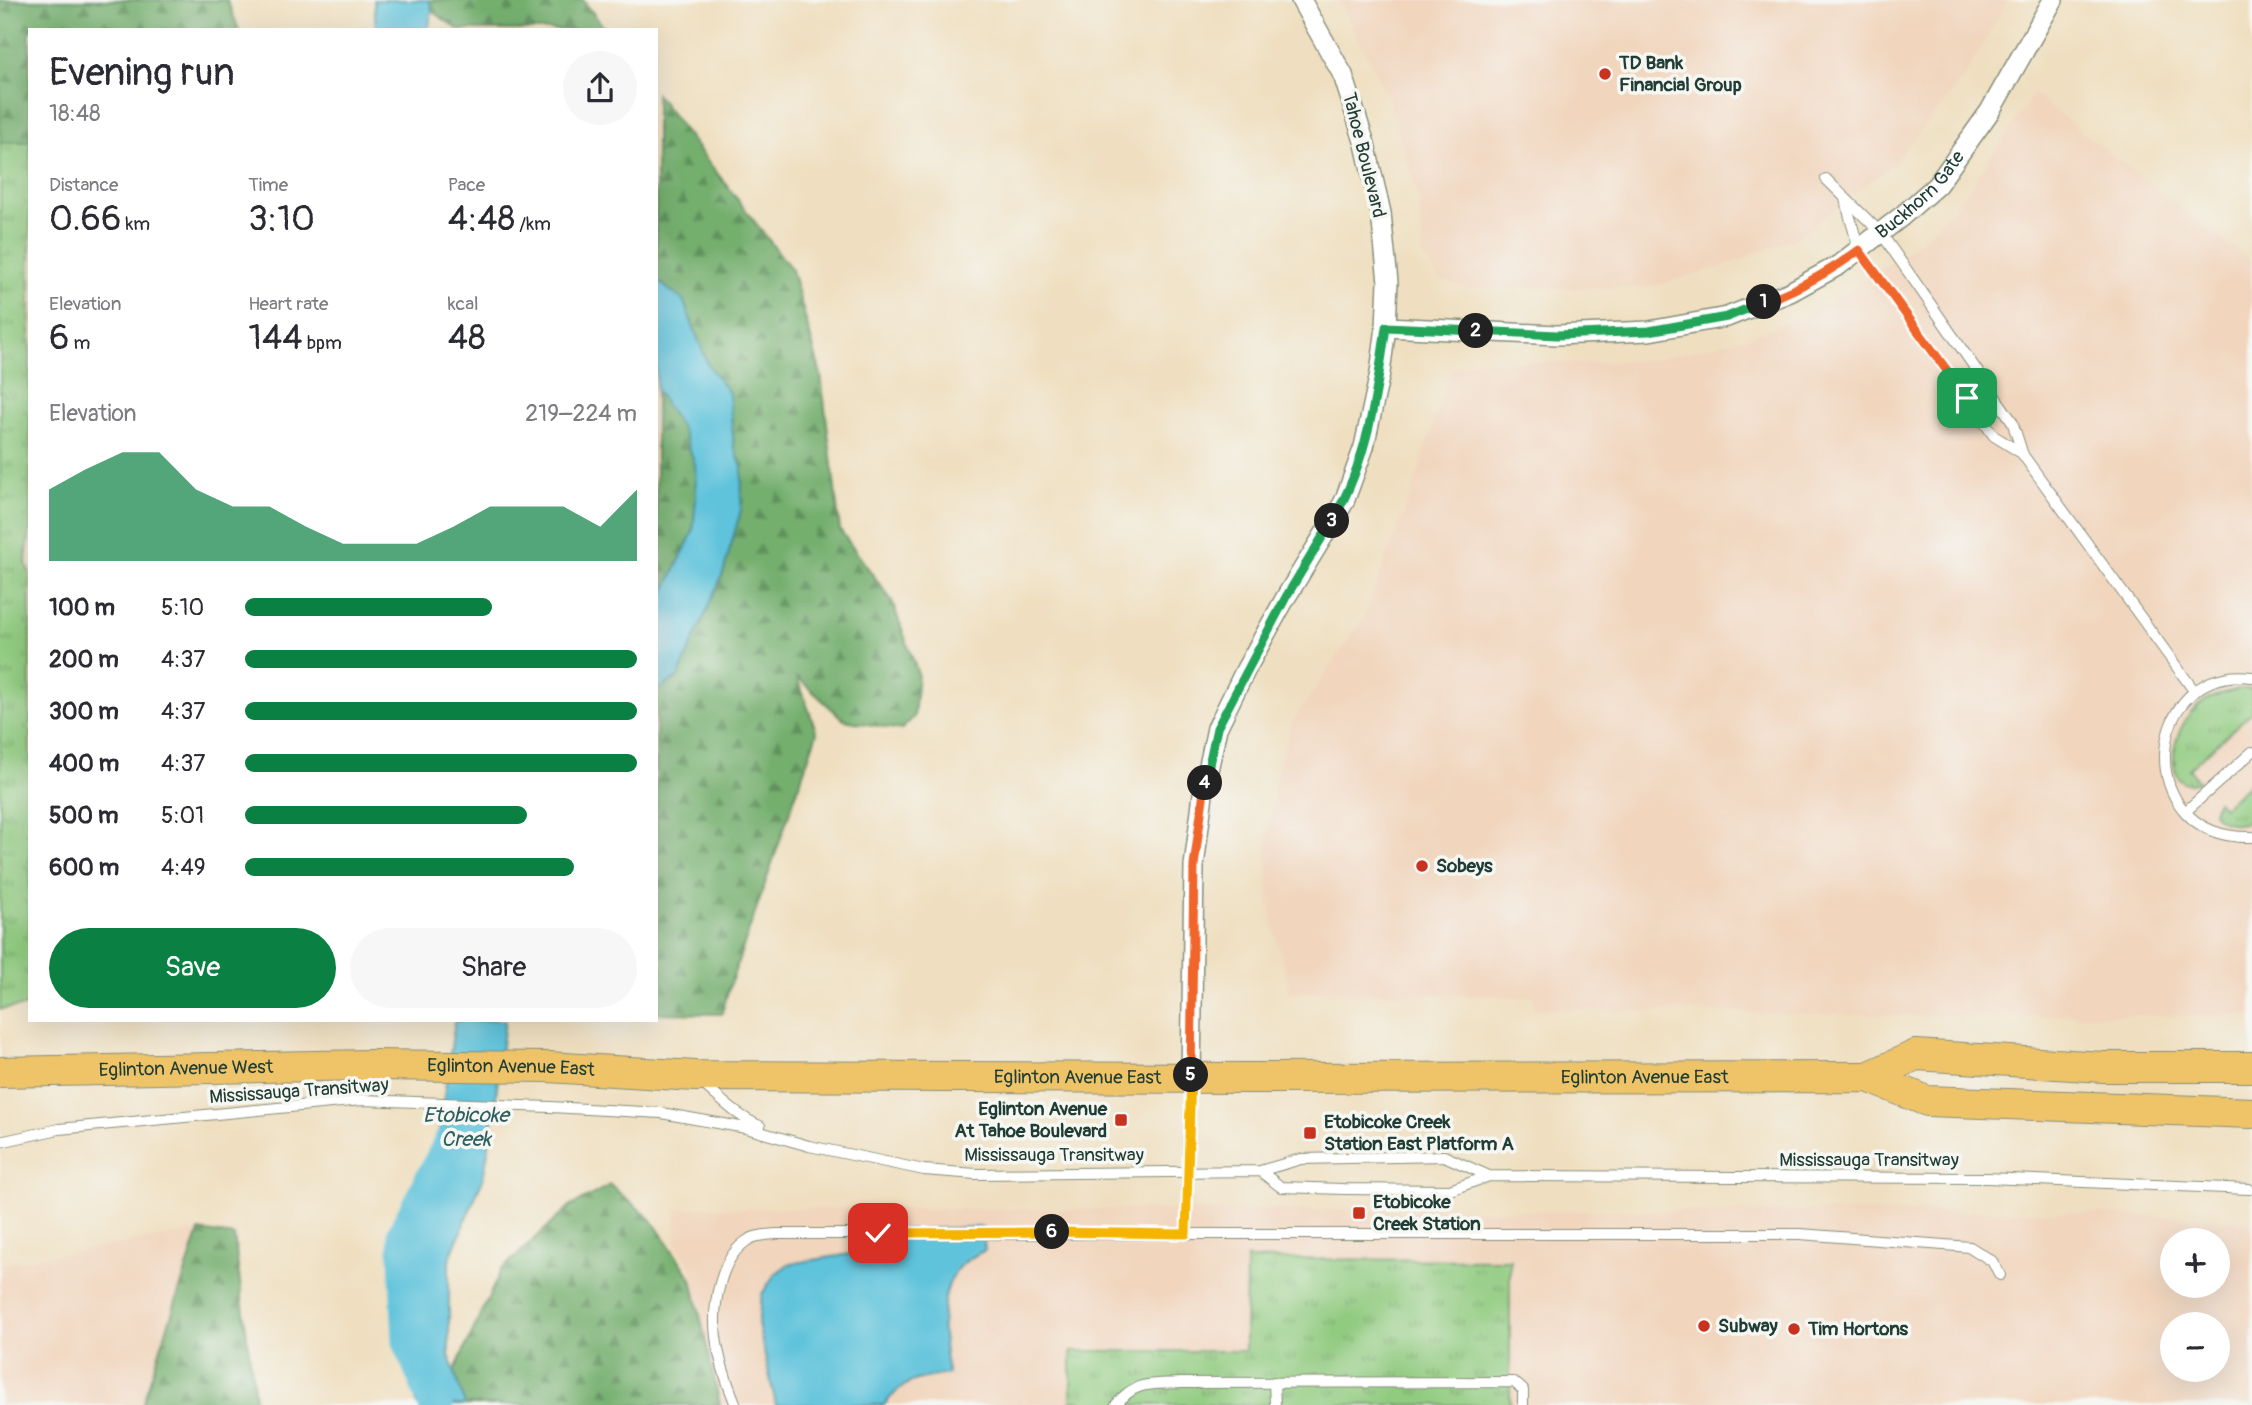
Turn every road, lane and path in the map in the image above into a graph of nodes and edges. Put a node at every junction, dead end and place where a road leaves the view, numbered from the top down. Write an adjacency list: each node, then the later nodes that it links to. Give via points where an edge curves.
1 (1301, 0): 7 (street, Tahoe Boulevard, via 1343,75 1365,144 1381,213 1388,282)
2 (2053, 0): 5 (street, Buckhorn Gate, via 1990,111 1937,185)
3 (1826, 179): 4 (lane)
4 (1844, 199): 5 (lane); 6 (lane)
5 (1881, 233): 6 (street, Buckhorn Gate); 8 (lane, via 2012,421)
6 (1859, 250): 7 (street, Buckhorn Gate, via 1790,292 1727,317 1649,331 1557,335); 8 (lane, via 1994,436)
7 (1386, 327): 19 (street, Tahoe Boulevard, via 1364,447 1344,502 1286,597 1217,728 1194,866)
8 (2023, 455): 10 (lane)
9 (2252, 677): 10 (lane, via 2217,680)
10 (2195, 692): 12 (lane, via 2176,712 2166,736 2163,763 2170,789)
11 (2252, 752): 12 (lane)
12 (2185, 812): 13 (lane, via 2207,829)
13 (2252, 837)
14 (372, 1065): 16 (main road, Eglinton Avenue West); 17 (main road, Eglinton Avenue East, via 548,1066)
15 (2252, 1068): 18 (main road, Eglinton Avenue East, via 2104,1067 1916,1055)
16 (0, 1072)
17 (695, 1076): 19 (main road, Eglinton Avenue East); 22 (lane, Mississauga Transitway, via 751,1122)
18 (1868, 1077): 19 (main road, Eglinton Avenue East); 20 (main road, Eglinton Avenue East, via 1927,1101)
19 (1191, 1078): 26 (lane, bridge)
20 (2252, 1113)
21 (0, 1142): 22 (lane, Mississauga Transitway, via 59,1129 362,1100 661,1113 746,1128)
22 (809, 1146): 23 (lane, Mississauga Transitway, via 924,1170 976,1174)
23 (1260, 1171): 24 (lane, Mississauga Transitway, via 1301,1159 1444,1156); 24 (lane, Mississauga Transitway, via 1281,1187 1343,1189 1450,1190)
24 (1489, 1176): 25 (lane, Mississauga Transitway, via 1987,1178)
25 (2249, 1189)
26 (1186, 1234): 27 (lane, via 1800,1234 1970,1247 1992,1261); 29 (lane, via 790,1233 751,1237 736,1249 724,1269 718,1296 716,1335)
27 (2000, 1275)
28 (1274, 1382): 30 (lane, via 1140,1386 1126,1392); 31 (lane); 32 (lane, via 1514,1382 1523,1390)
29 (736, 1405)
30 (1115, 1405)
31 (1275, 1405)
32 (1522, 1405)

